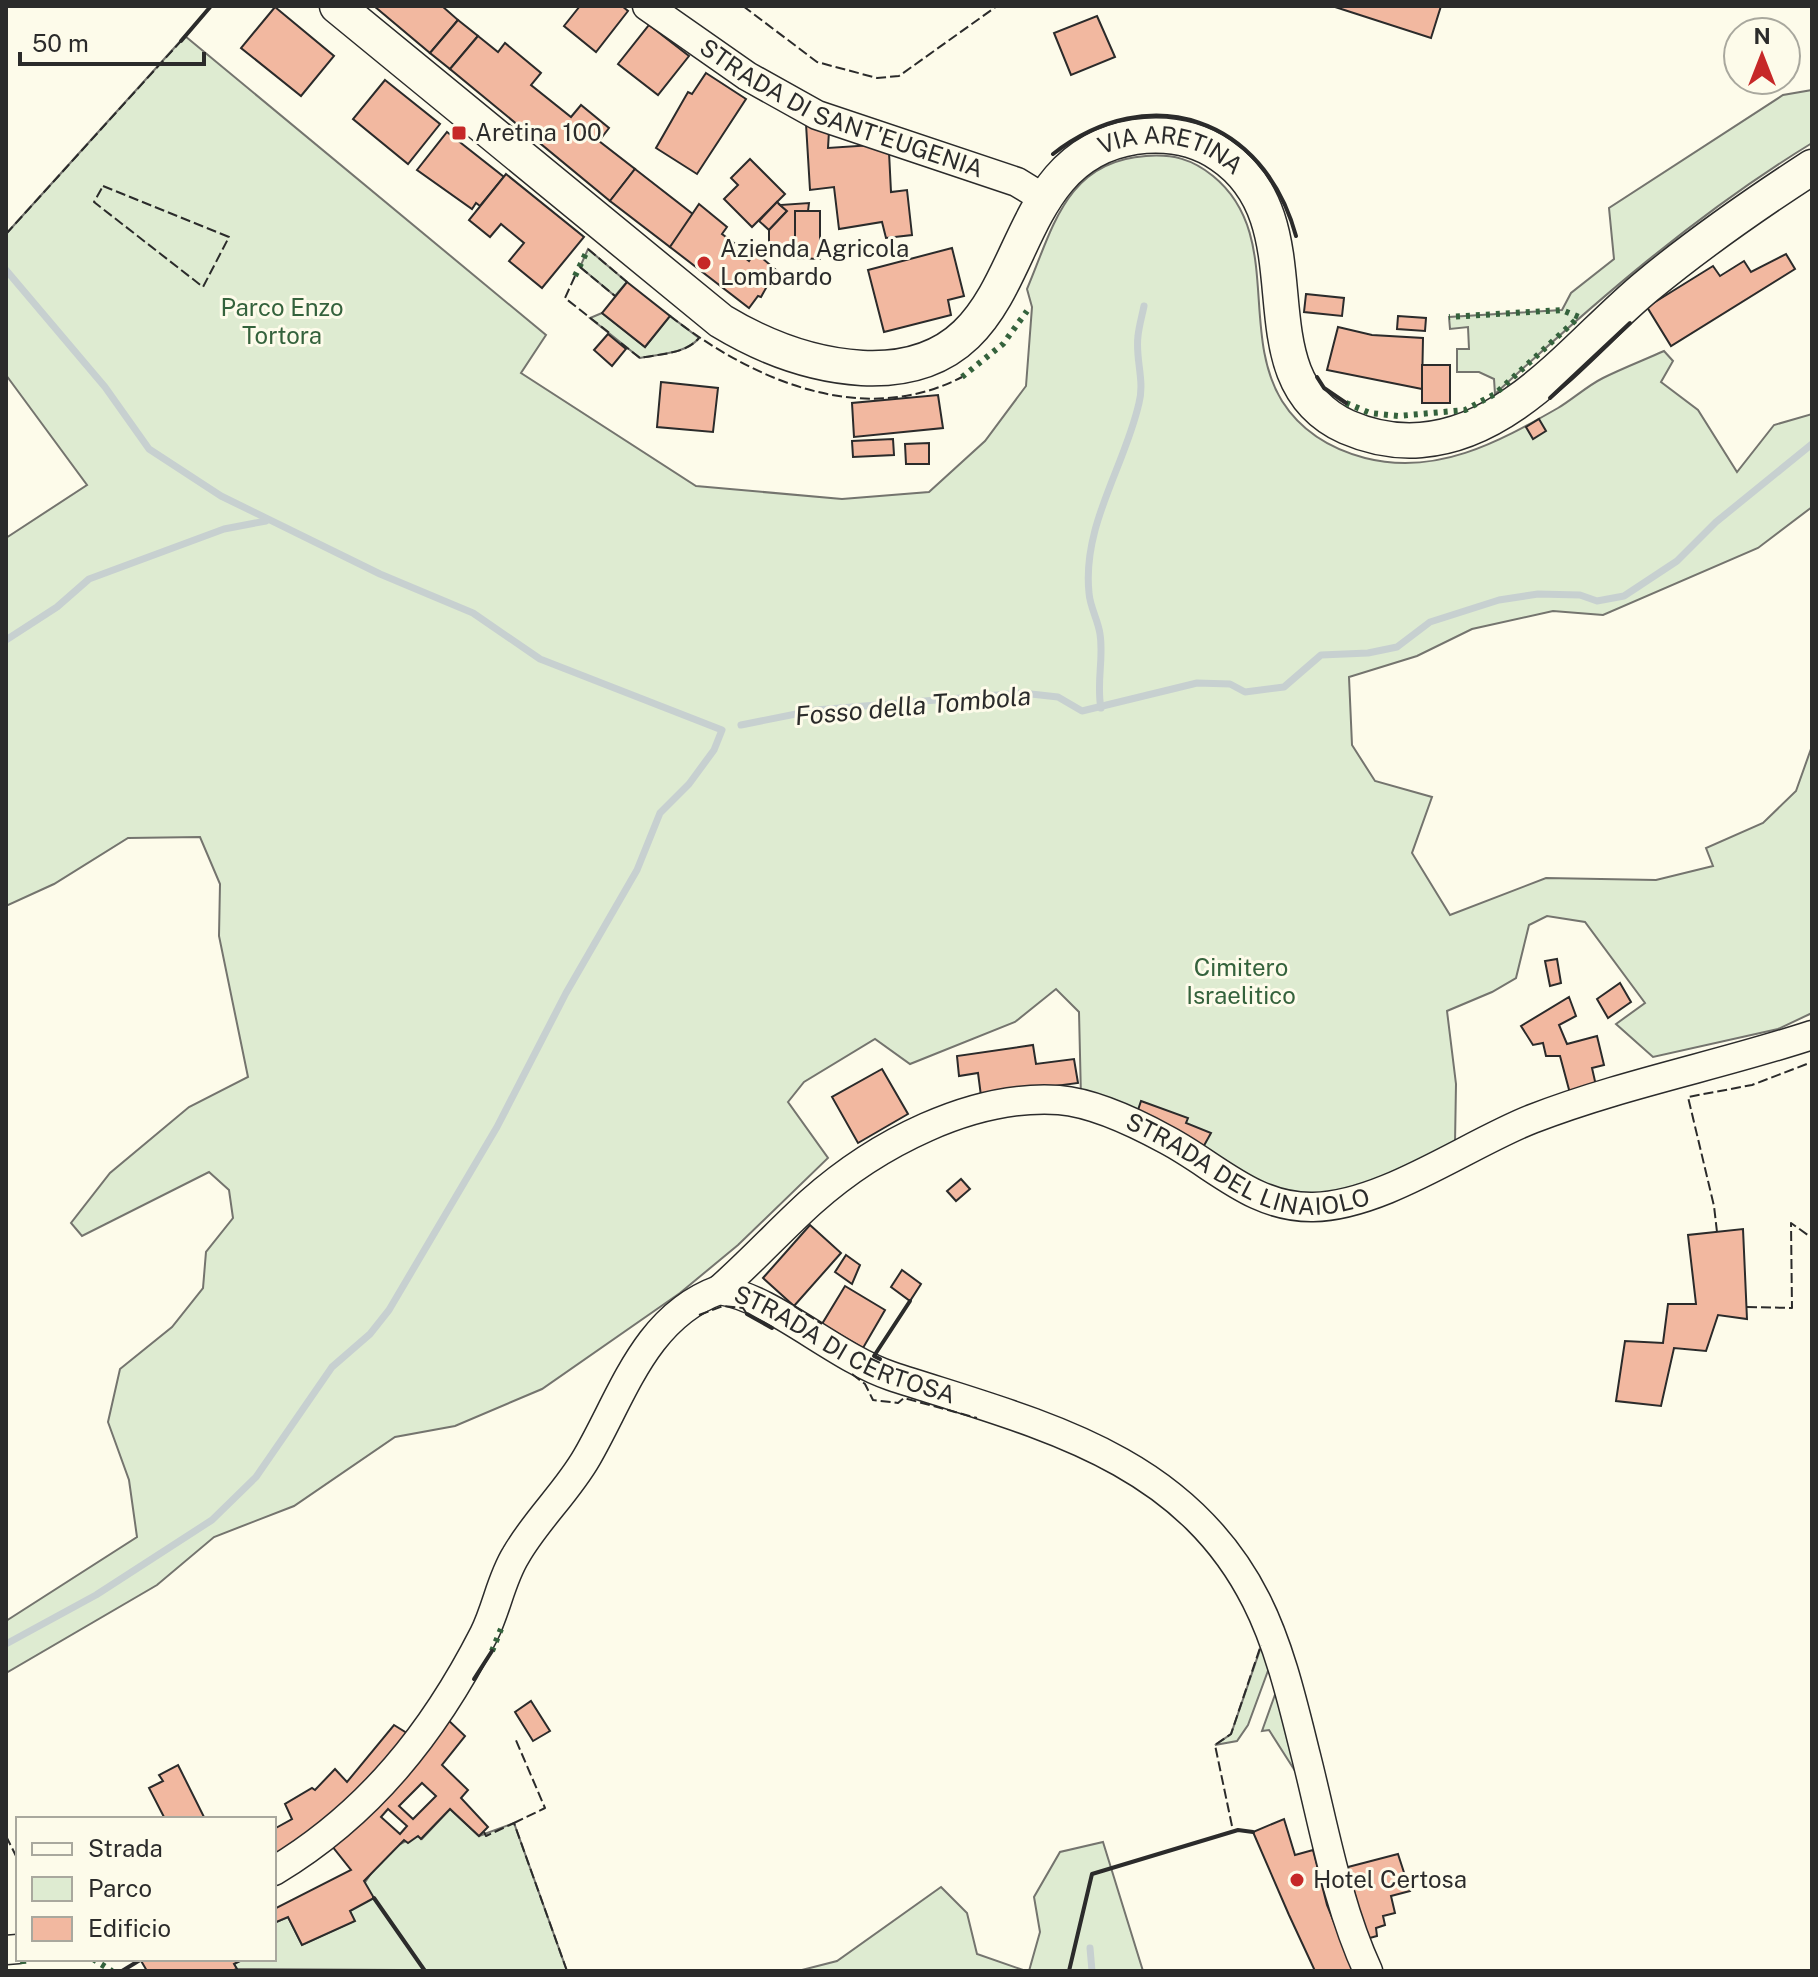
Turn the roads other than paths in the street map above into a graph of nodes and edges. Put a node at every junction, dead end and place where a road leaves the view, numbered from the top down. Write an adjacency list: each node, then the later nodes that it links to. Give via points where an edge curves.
1 (337, 6): 4 (main road, VIA ARETINA, via 705,309 750,338 795,356 834,366 884,368 943,351 973,329 996,298)
2 (647, 6): 4 (street, STRADA DI SANT'EUGENIA, via 747,76 817,115 1017,182)
3 (1812, 167): 4 (main road, VIA ARETINA, via 1650,283 1507,410 1470,430 1419,440 1352,429 1325,415 1301,388 1286,346 1271,223 1257,192 1221,155 1179,137 1121,140 1077,159)
4 (1043, 198)
5 (1812, 1035): 6 (street, STRADA DEL LINAIOLO, via 1533,1118 1368,1195 1327,1206 1292,1206 1259,1197 1148,1130 1084,1106 1060,1100 994,1106 927,1129 858,1164)
6 (719, 1290): 7 (street, STRADA DI CERTOSA, via 689,1305 642,1353 579,1470 515,1556 477,1647 417,1742 344,1823); 8 (street, STRADA DI CERTOSA, via 751,1299 869,1368 1094,1447 1143,1474 1194,1512 1227,1552 1262,1614)
7 (276, 1870)
8 (1368, 1971)

